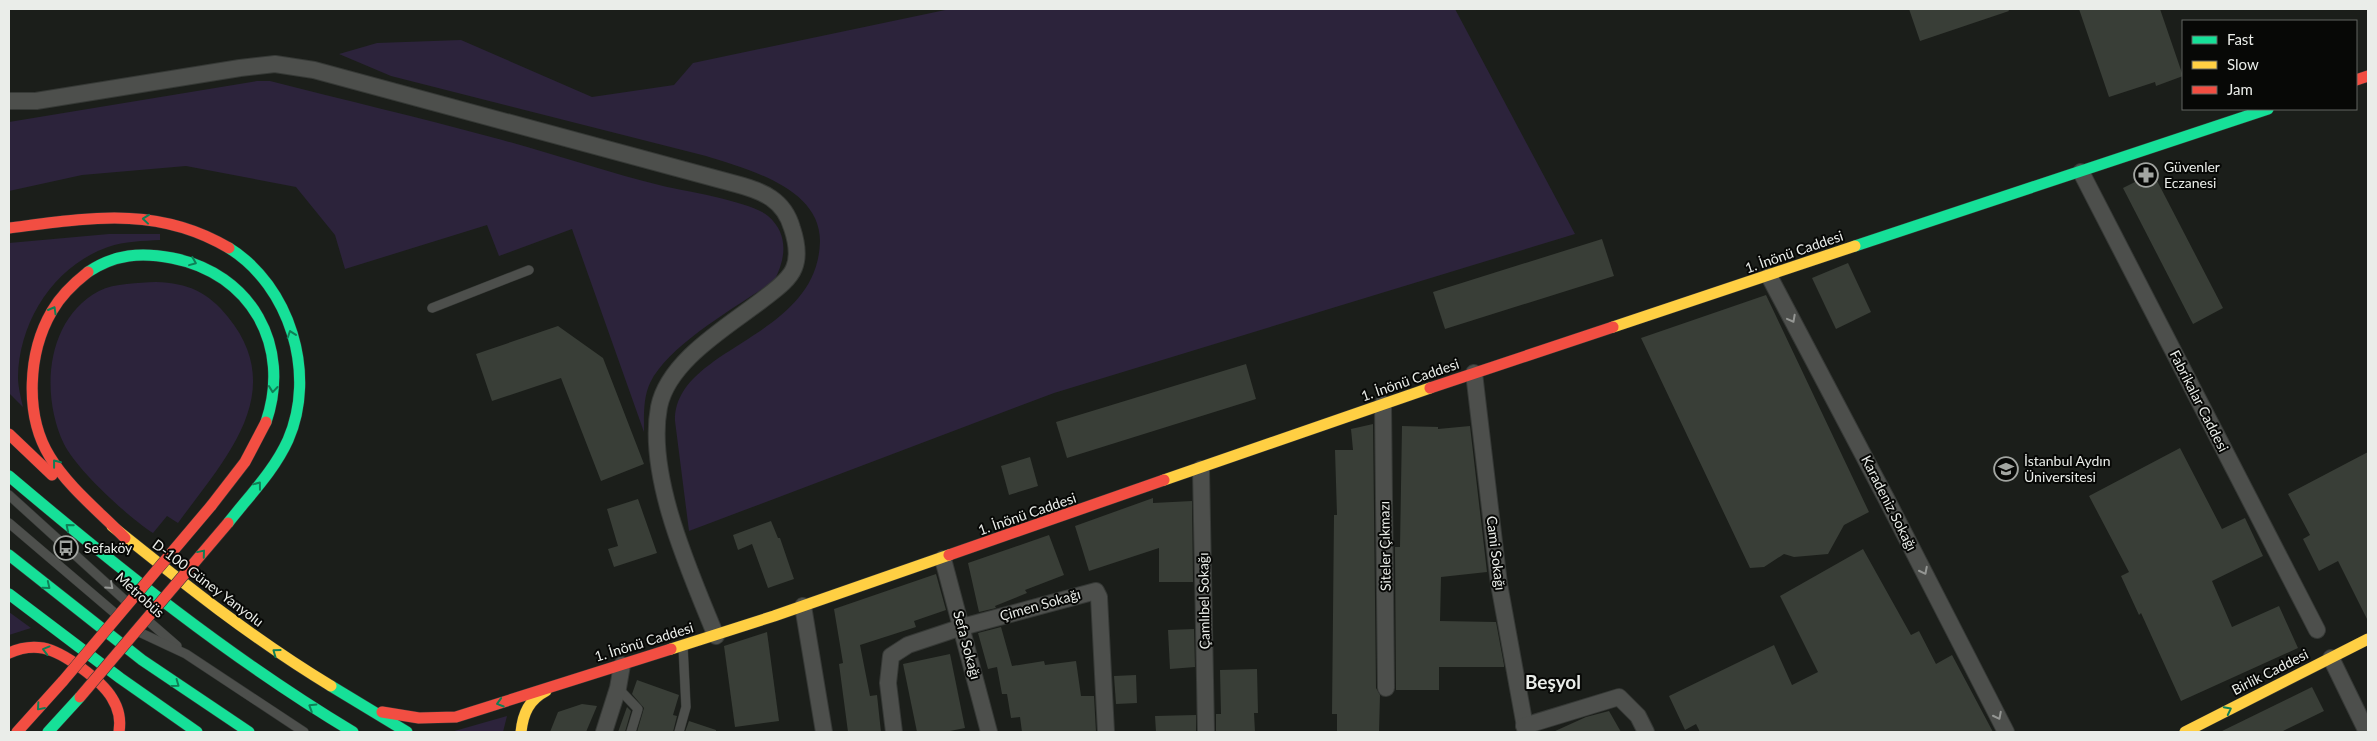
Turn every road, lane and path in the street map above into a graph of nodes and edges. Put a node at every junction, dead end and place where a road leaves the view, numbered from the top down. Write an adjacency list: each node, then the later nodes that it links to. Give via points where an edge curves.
1 (9, 101): 22 (street, via 46,100 275,64 314,70 736,184 770,196 788,214 797,242 794,269 776,289 714,335 681,365 659,406 658,441 665,495 681,549)
2 (2265, 110): 3 (main road, 1. İnönü Caddesi)
3 (2081, 172): 6 (main road, 1. İnönü Caddesi); 21 (street, Fabrikalar Caddesi)
4 (9, 228): 35 (main road, one-way to 4, bridge, via 228,523 277,460 298,407 298,355 281,306 254,267 228,248 178,225 120,217)
5 (529, 270): 7 (lane)
6 (1769, 276): 8 (main road, 1. İnönü Caddesi); 52 (street, Karadeniz Sokağı, one-way to 52)
7 (432, 308)
8 (1474, 373): 9 (main road, 1. İnönü Caddesi); 33 (street, Cami Sokağı, via 1499,584)
9 (1383, 404): 11 (main road, 1. İnönü Caddesi); 31 (street, Siteler Çıkmazı)
10 (9, 434): 15 (main road, D-100 Güney Yanyolu)
11 (1201, 469): 17 (main road, 1. İnönü Caddesi); 50 (street, Çamlıbel Sokağı)
12 (9, 476): 40 (main road, one-way to 12, via 285,690 173,612)
13 (9, 495): 26 (lane, Metrobüs, one-way to 26)
14 (9, 523): 26 (lane, Metrobüs, via 132,628)
15 (125, 538): 32 (main road, D-100 Güney Yanyolu, one-way to 15, via 278,654); 34 (main road, one-way to 34, bridge, via 45,448 33,398 38,340 69,286 91,269 123,256 153,254 185,259 227,279 242,291 253,308 266,333 273,359 270,411 240,471)
16 (9, 555): 38 (main road, one-way to 38, via 142,660)
17 (943, 558): 19 (main road, 1. İnönü Caddesi); 20 (street, Sefa Sokağı)
18 (9, 594): 37 (main road)
19 (803, 606): 22 (main road, 1. İnönü Caddesi); 46 (street)
20 (962, 627): 47 (street, via 908,645 891,656 888,682); 48 (street, Sefa Sokağı); 49 (street, Çimen Sokağı, via 1096,591 1100,598)
21 (2317, 630)
22 (716, 636): 24 (main road, 1. İnönü Caddesi)
23 (2368, 639): 27 (main road, Birlik Caddesi)
24 (683, 646): 28 (main road, 1. İnönü Caddesi); 45 (lane, via 686,707)
25 (9, 654): 36 (main road, one-way to 25, via 119,712 112,697 64,658 49,649 34,648)
26 (186, 654): 39 (lane, Metrobüs)
27 (2331, 658): 53 (main road, Birlik Caddesi, one-way to 27); 54 (street)
28 (622, 665): 29 (main road, 1. İnönü Caddesi); 30 (street)
29 (563, 683): 32 (main road, one-way to 32, via 456,717 436,720 406,719); 42 (main road, via 530,701)
30 (618, 688): 43 (street); 44 (lane, via 638,709)
31 (1386, 688)
32 (367, 709): 41 (main road, D-100 Güney Yanyolu)
33 (1525, 729): 51 (street, via 1619,697 1638,716)
34 (17, 732)
35 (48, 732)
36 (119, 732)
37 (197, 732)
38 (249, 732)
39 (304, 732)
40 (353, 732)
41 (407, 732)
42 (521, 732)
43 (604, 732)
44 (631, 732)
45 (679, 732)
46 (824, 732)
47 (894, 732)
48 (989, 732)
49 (1106, 732)
50 (1206, 732)
51 (1646, 732)
52 (2006, 732)
53 (2185, 732)
54 (2367, 732)

